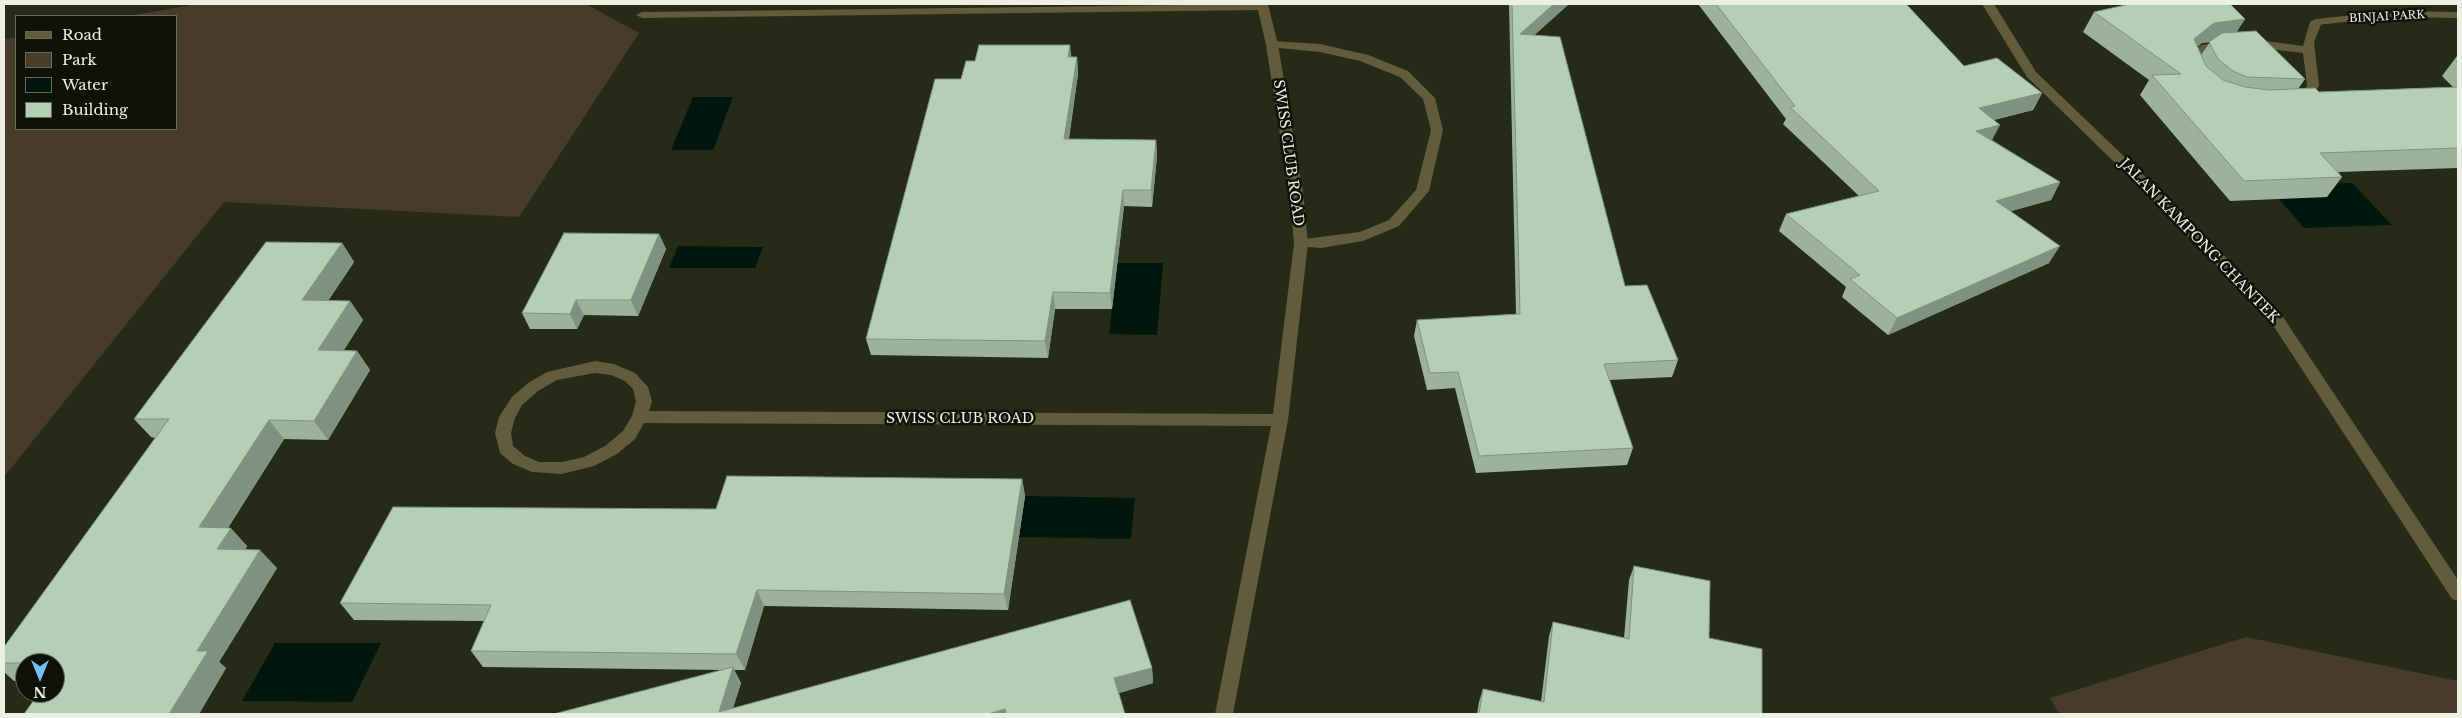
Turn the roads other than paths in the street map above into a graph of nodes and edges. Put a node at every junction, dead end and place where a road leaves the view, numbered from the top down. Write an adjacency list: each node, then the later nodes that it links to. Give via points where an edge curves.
1 (1988, 4): 12 (street, JALAN KAMPONG CHANTEK, via 2031,74 2274,315)
2 (1262, 5): 3 (street, SWISS CLUB ROAD); 5 (street, SWISS CLUB ROAD)
3 (642, 15)
4 (2458, 15): 6 (street, BINJAI PARK, via 2392,14 2316,22 2308,42)
5 (1272, 45): 9 (street, SWISS CLUB ROAD); 9 (street, via 1320,48 1364,58 1404,74 1429,98 1437,130 1422,191 1394,222 1363,236)
6 (2309, 50): 7 (street, via 2268,44 2206,48 2188,60); 8 (street, via 2313,85 2308,99)
7 (2196, 77)
8 (2284, 104)
9 (1301, 242): 11 (street, SWISS CLUB ROAD)
10 (640, 417): 10 (street, via 629,435 611,450 588,462 562,468 538,468 519,460 506,449 503,432 507,417 517,401 533,387 552,376 595,367 630,377 640,387 644,401); 11 (street, SWISS CLUB ROAD)
11 (1280, 420): 13 (street, SWISS CLUB ROAD)
12 (2458, 594)
13 (1224, 714)

